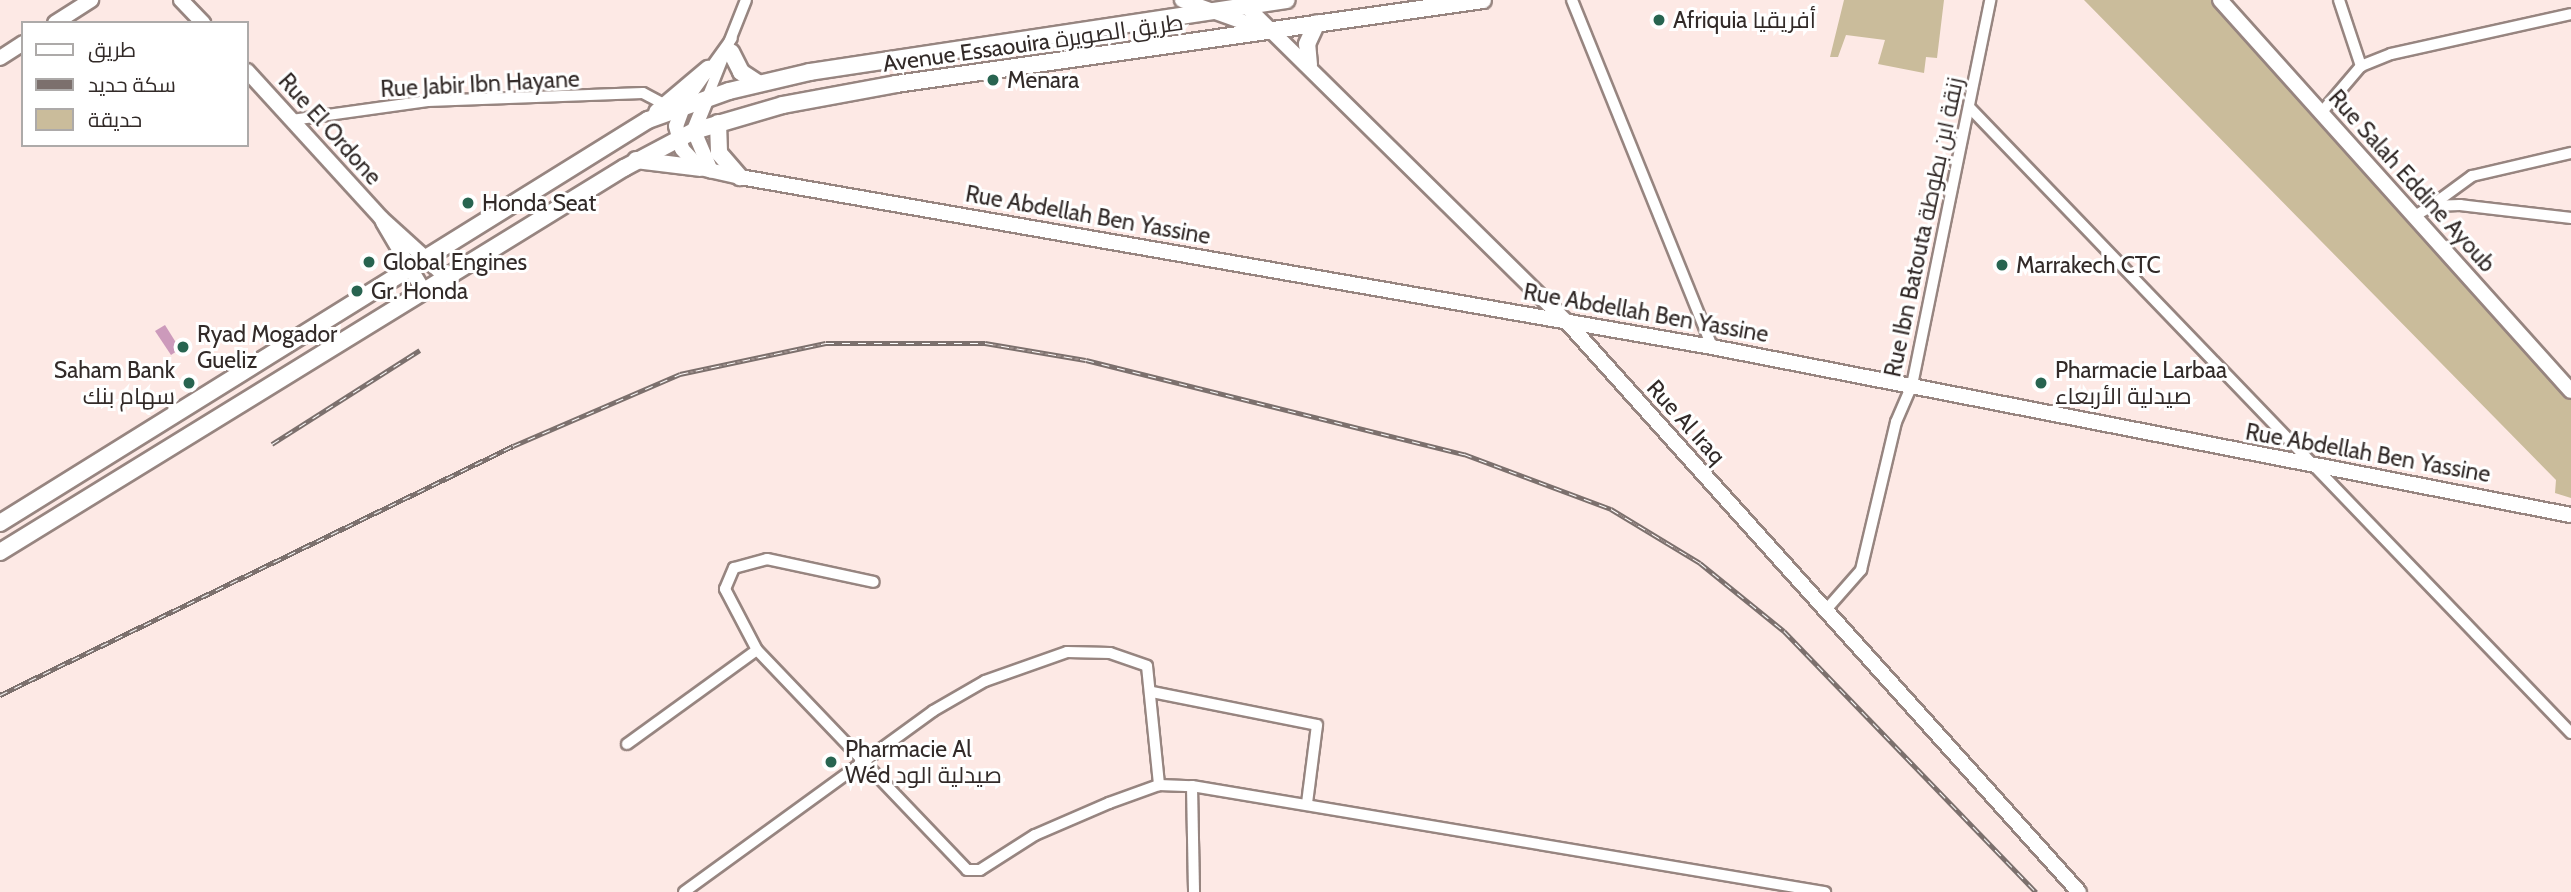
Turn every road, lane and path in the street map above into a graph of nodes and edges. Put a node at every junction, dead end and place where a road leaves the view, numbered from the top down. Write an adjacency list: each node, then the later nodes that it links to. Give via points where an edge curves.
1 (92, 0): 14 (street)
2 (181, 0): 15 (street)
3 (747, 0): 18 (street)
4 (1182, 0): 12 (street)
5 (1286, 0): 11 (main road, Avenue Essaouira طريق الصويرة)
6 (1483, 0): 16 (main road, Avenue Essaouira طريق الصويرة)
7 (1572, 0): 50 (street)
8 (1990, 0): 30 (street, Rue Ibn Batouta زنقة ابن بطوطة)
9 (2220, 0): 31 (street, Rue Salah Eddine Ayoub)
10 (2339, 0): 23 (street)
11 (1244, 4): 12 (main road, Avenue Essaouira طريق الصويرة); 17 (street, Rue Al Iraq)
12 (1220, 13): 17 (street); 26 (main road, Avenue Essaouira طريق الصويرة)
13 (2571, 14): 23 (street)
14 (58, 21)
15 (201, 21)
16 (1317, 23): 17 (main road, Avenue Essaouira طريق الصويرة); 22 (main road, via 1307,44)
17 (1271, 32): 22 (street, Rue Al Iraq); 34 (main road, Avenue Essaouira طريق الصويرة, via 883,86)
18 (734, 34): 20 (street); 24 (street)
19 (21, 44): 21 (street)
20 (731, 52): 26 (main road, via 738,68); 27 (street)
21 (0, 58)
22 (1309, 65): 49 (street, Rue Al Iraq)
23 (2361, 66): 31 (street)
24 (708, 69): 28 (main road); 29 (street)
25 (248, 72): 32 (street, Rue El Ordone)
26 (758, 83): 27 (main road, Avenue Essaouira طريق الصويرة)
27 (708, 98): 29 (main road, Avenue Essaouira طريق الصويرة); 35 (street)
28 (666, 105): 32 (street, Rue Jabir Ibn Hayane, via 643,93 428,101); 33 (main road)
29 (683, 107): 33 (main road, Avenue Essaouira طريق الصويرة); 36 (street)
30 (1970, 108): 51 (street, Rue Ibn Batouta زنقة ابن بطوطة); 53 (street)
31 (2321, 113): 42 (street, Rue Salah Eddine Ayoub)
32 (292, 120): 43 (street, Rue El Ordone)
33 (648, 120): 45 (main road)
34 (718, 123): 35 (main road, Avenue Essaouira طريق الصويرة); 40 (main road, via 719,153)
35 (694, 131): 36 (main road, Avenue Essaouira طريق الصويرة); 39 (street)
36 (676, 139): 38 (main road, Avenue Essaouira طريق الصويرة); 39 (street)
37 (2571, 153): 41 (street, via 2472,176)
38 (636, 160): 39 (main road); 47 (main road, Avenue Essaouira طريق الصويرة)
39 (705, 169): 40 (street, Rue Abdellah Ben Yassine)
40 (740, 177): 49 (street, Rue Abdellah Ben Yassine)
41 (2431, 205): 42 (street); 44 (street)
42 (2416, 216): 52 (street, Rue Salah Eddine Ayoub)
43 (380, 218): 45 (street, Rue El Ordone); 46 (street, Rue El Ordone)
44 (2571, 218)
45 (429, 259): 46 (main road); 47 (street, Rue El Ordone)
46 (410, 270): 48 (street, Rue El Ordone); 55 (main road)
47 (445, 276): 48 (main road, Avenue Essaouira طريق الصويرة)
48 (423, 290): 56 (main road, Avenue Essaouira طريق الصويرة)
49 (1567, 322): 50 (street, Rue Abdellah Ben Yassine); 58 (street, Rue Al Iraq)
50 (1712, 347): 51 (street, Rue Abdellah Ben Yassine)
51 (1912, 385): 53 (street, Rue Abdellah Ben Yassine); 58 (street, Rue Ibn Batouta زنقة ابن بطوطة, via 1896,422 1861,570)
52 (2571, 391)
53 (2319, 470): 54 (street, Rue Abdellah Ben Yassine); 61 (street)
54 (2571, 515)
55 (0, 523)
56 (0, 552)
57 (874, 582): 59 (street, via 767,559 734,568 725,589)
58 (1825, 611): 70 (street, Rue Al Iraq)
59 (757, 650): 62 (street); 63 (street)
60 (1152, 692): 63 (street, via 1146,666 1136,659 1093,651 1056,655 985,681); 64 (street); 66 (street, via 1317,725)
61 (2571, 733)
62 (627, 744)
63 (864, 760): 64 (street, via 967,870 980,870 1035,835); 67 (street)
64 (1159, 785): 65 (street)
65 (1192, 786): 66 (street); 68 (street)
66 (1307, 803): 69 (street)
67 (684, 892)
68 (1194, 892)
69 (1825, 892)
70 (2079, 892)

